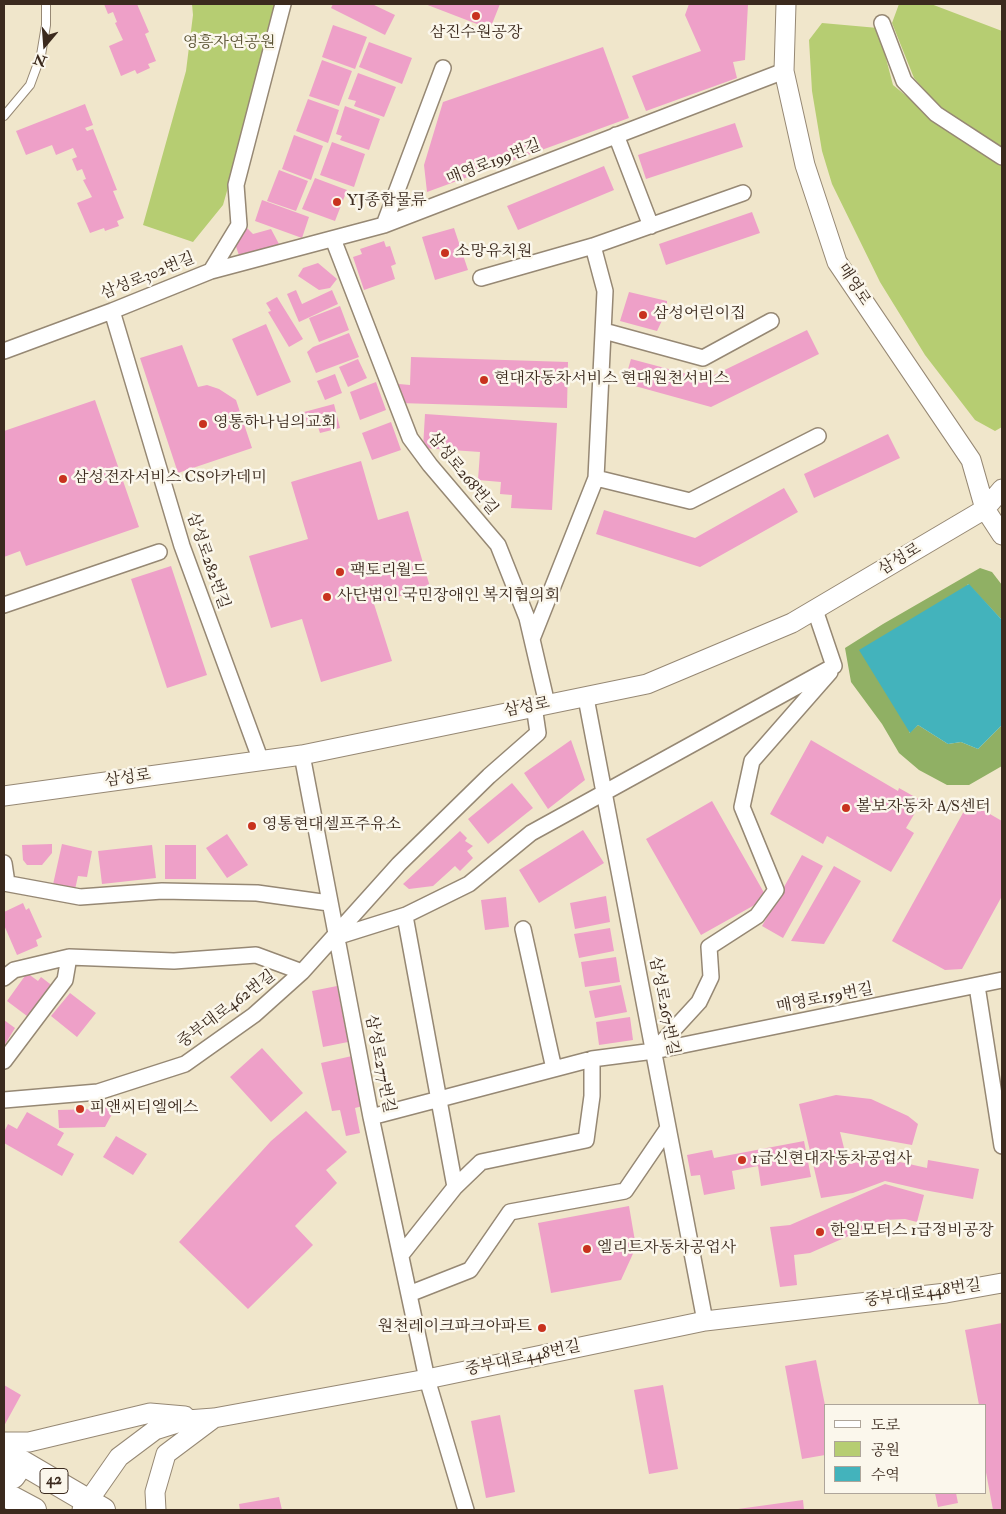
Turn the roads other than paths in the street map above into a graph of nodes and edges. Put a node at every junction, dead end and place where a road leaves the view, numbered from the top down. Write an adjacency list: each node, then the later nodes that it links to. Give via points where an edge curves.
1 (46, 4): 7 (lane, via 41,55 30,85)
2 (283, 4): 15 (street, 삼성로302번길, via 236,185 239,225)
3 (786, 4): 6 (street, 매영로)
4 (882, 23): 9 (street, via 904,81 936,114)
5 (444, 68): 11 (street)
6 (784, 71): 8 (street, 매영로199번길); 24 (street, 매영로, via 805,165 838,262 971,460)
7 (4, 116)
8 (616, 135): 11 (street, 매영로199번길); 12 (street)
9 (1002, 157)
10 (743, 194): 12 (street)
11 (384, 225): 13 (street, 매영로199번길)
12 (651, 226): 14 (street)
13 (333, 239): 15 (street, 매영로199번길); 29 (street, 삼성로268번길, via 410,438 498,545)
14 (593, 246): 16 (street); 19 (street, via 605,291)
15 (211, 271): 17 (street, 삼성로302번길)
16 (481, 278)
17 (112, 311): 20 (street, 삼성로302번길); 34 (street, 삼성로282번길, via 182,546)
18 (771, 321): 19 (street, via 703,358)
19 (604, 331): 22 (street)
20 (4, 351)
21 (818, 436): 22 (street, via 690,502)
22 (596, 478): 29 (street)
23 (1002, 489): 24 (street, 삼성로)
24 (985, 508): 25 (street, 매영로); 28 (street, 삼성로)
25 (1002, 535)
26 (159, 552): 27 (street)
27 (4, 605)
28 (815, 610): 30 (street); 31 (street, 삼성로, via 792,623 647,684)
29 (532, 639): 32 (street, 삼성로268번길)
30 (834, 666): 35 (street); 48 (street, via 752,761 742,806 776,890 757,916 709,947 711,977 699,1002)
31 (586, 698): 32 (street, 삼성로); 35 (street, 삼성로267번길)
32 (541, 705): 33 (street, 삼성로); 42 (street, 삼성로268번길, via 538,733 399,864)
33 (302, 755): 34 (street, 삼성로); 39 (street, 삼성로277번길)
34 (261, 762): 36 (street, 삼성로)
35 (605, 791): 40 (street, via 532,833 469,884); 48 (street, 삼성로267번길)
36 (4, 796)
37 (4, 863): 38 (street)
38 (5, 883): 39 (street, via 80,897 162,891 257,893)
39 (329, 903): 42 (street, 삼성로277번길)
40 (404, 916): 42 (street); 52 (street)
41 (523, 929): 51 (street)
42 (336, 937): 44 (street, 중부대로462번길); 54 (street, 삼성로277번길)
43 (69, 957): 44 (street, via 174,961 256,955); 45 (street, via 14,970); 50 (street, via 65,980)
44 (302, 972): 53 (street, 중부대로462번길, via 254,1016 184,1064 98,1092)
45 (4, 978)
46 (1002, 980): 47 (street, 매영로159번길)
47 (977, 986): 48 (street, 매영로159번길); 56 (street)
48 (654, 1051): 49 (street, 매영로159번길); 55 (street, 삼성로267번길)
49 (592, 1059): 51 (street, 매영로159번길); 57 (street, via 592,1096 586,1140 481,1162)
50 (4, 1061)
51 (554, 1069): 52 (street, 매영로159번길)
52 (438, 1098): 54 (street, 매영로159번길); 57 (street)
53 (4, 1100)
54 (371, 1117): 58 (street, 삼성로277번길)
55 (668, 1128): 60 (street, via 625,1191 510,1212 470,1270); 61 (street, 삼성로267번길)
56 (1002, 1146)
57 (455, 1187): 58 (street)
58 (401, 1255): 60 (street, 삼성로277번길)
59 (1002, 1283): 61 (street, 중부대로448번길, via 946,1293)
60 (409, 1294): 62 (street, 삼성로277번길)
61 (705, 1321): 62 (street, 중부대로448번길)
62 (427, 1378): 63 (street, 중부대로448번길); 70 (street, 삼성로277번길)
63 (214, 1418): 64 (street, via 150,1413 29,1442); 67 (street, 중부대로448번길, via 187,1420 155,1430 119,1457); 69 (street, via 166,1454 155,1492)
64 (4, 1442)
65 (10, 1464): 67 (main road, 42)
66 (4, 1494): 68 (main road, 42)
67 (91, 1507)
68 (34, 1510)
69 (156, 1510)
70 (466, 1510)

